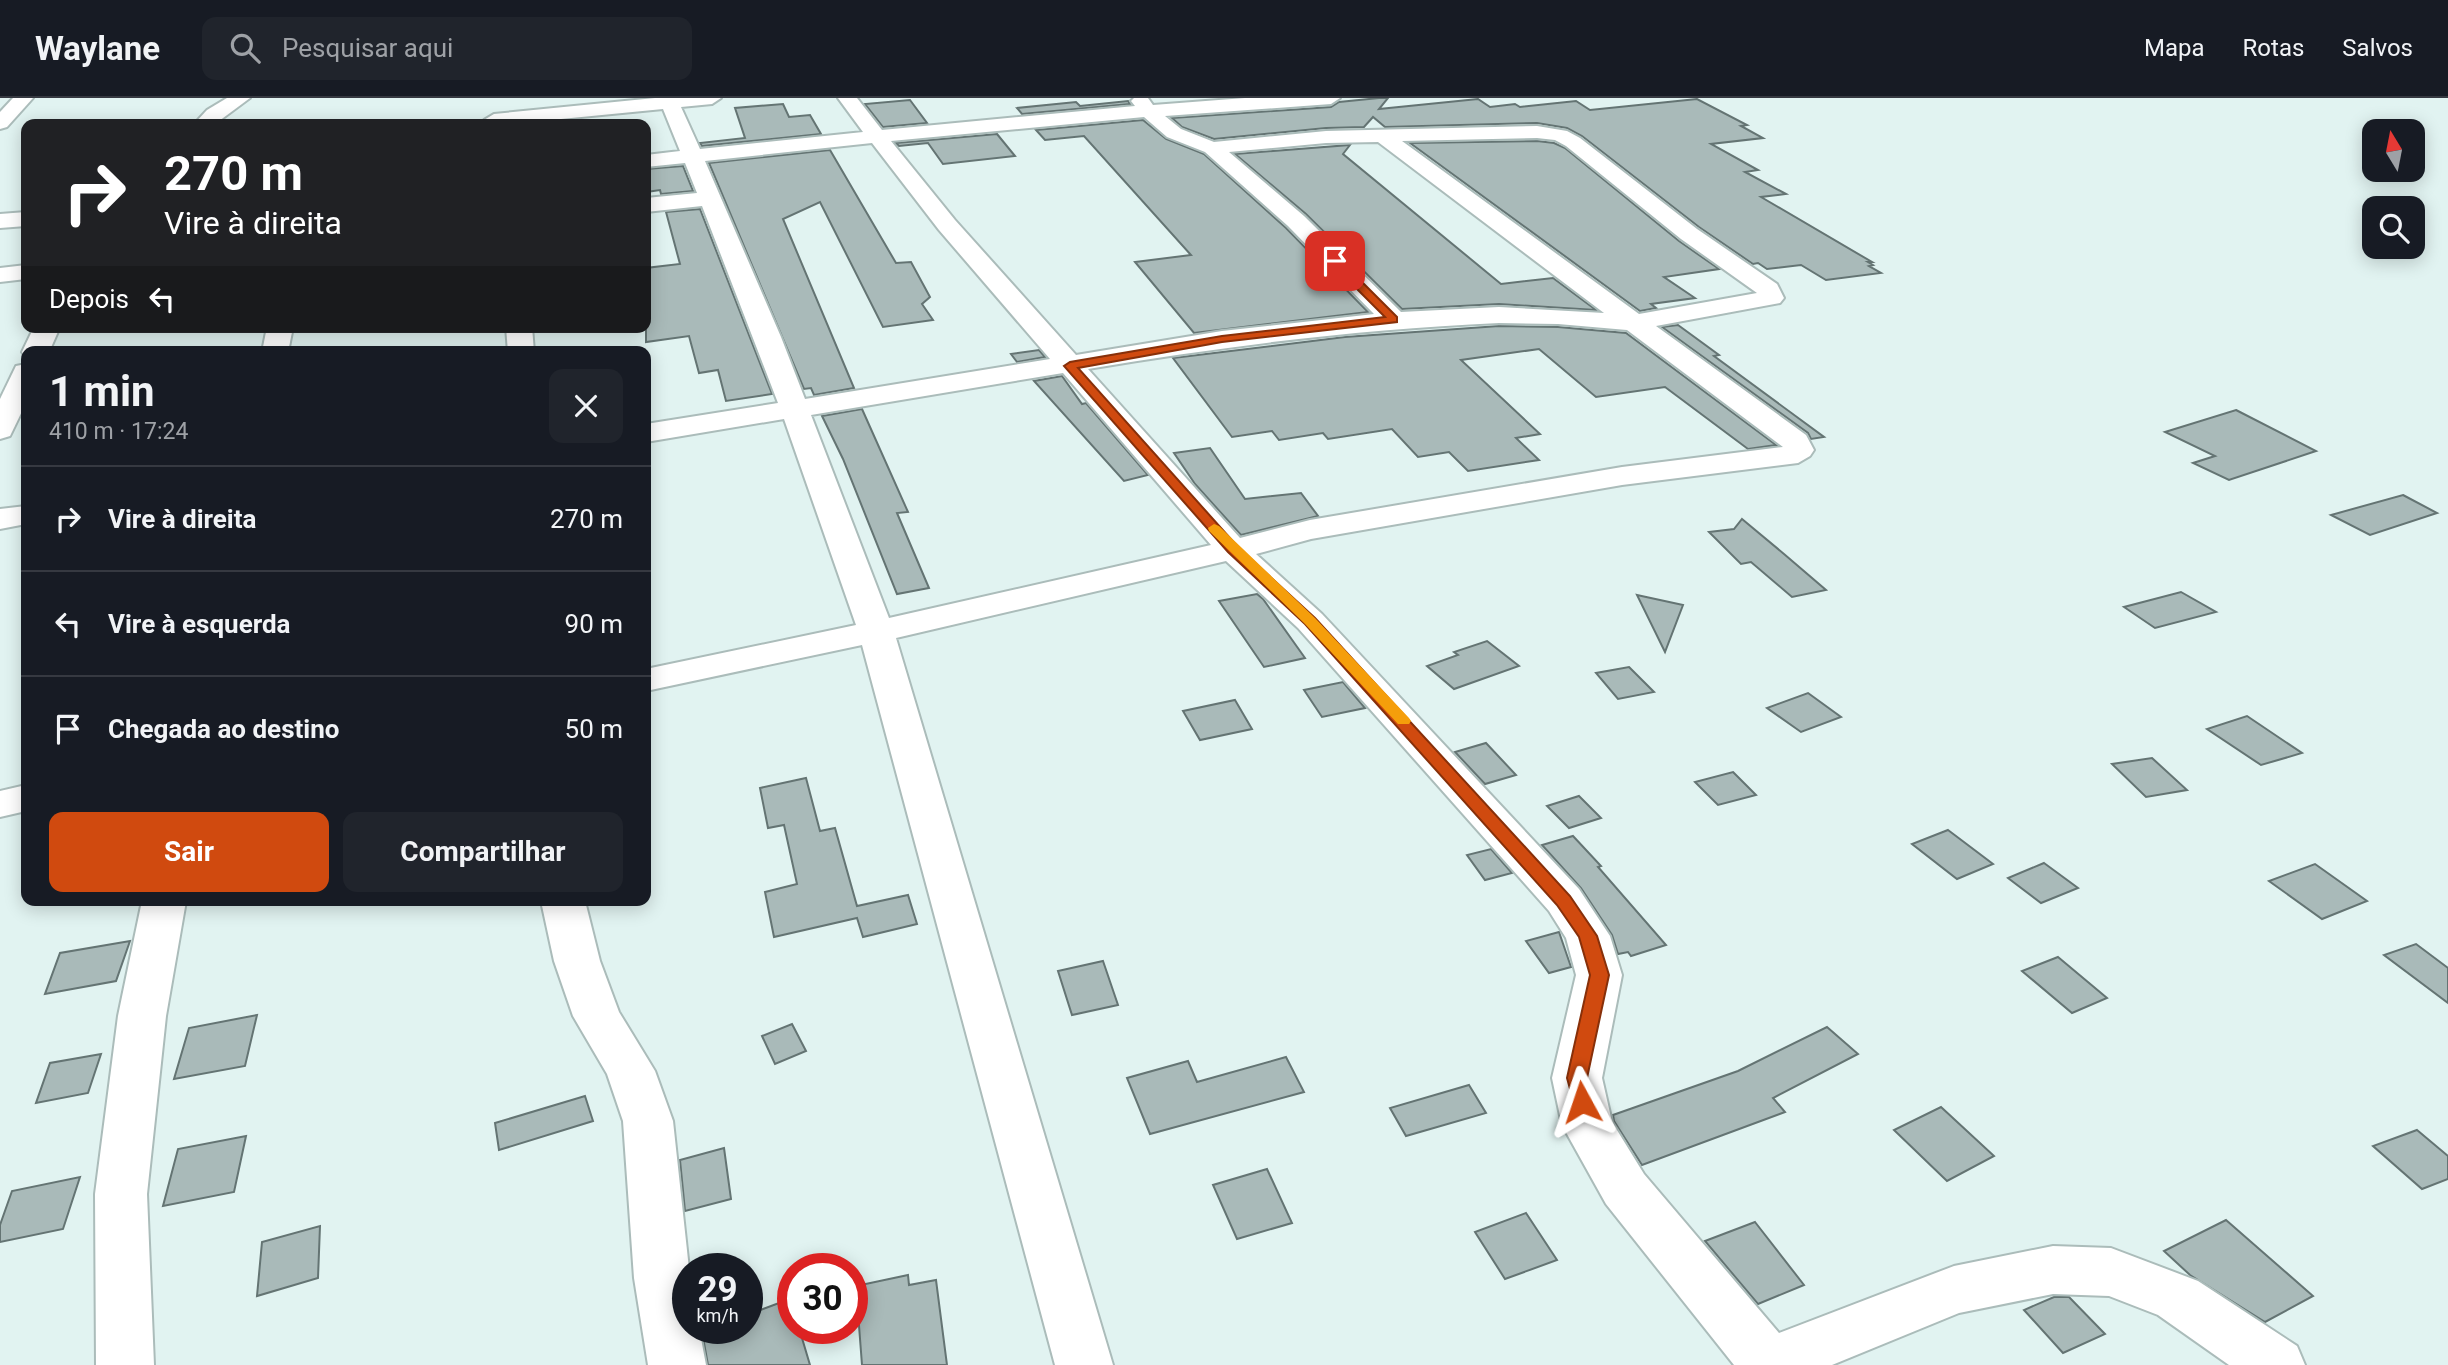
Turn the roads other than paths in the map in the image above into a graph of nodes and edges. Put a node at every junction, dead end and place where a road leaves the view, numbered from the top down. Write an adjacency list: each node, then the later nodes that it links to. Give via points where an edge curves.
1 (24, 98): 13 (street)
2 (241, 98): 10 (street)
3 (512, 98): 11 (street)
4 (712, 98): 7 (street)
5 (847, 98): 15 (street)
6 (1331, 98): 8 (street)
7 (669, 100): 12 (street); 18 (street)
8 (1143, 105): 14 (street); 17 (street, via 1174,133)
9 (993, 107): 14 (street)
10 (209, 119)
11 (495, 119)
12 (516, 119)
13 (0, 123)
14 (1006, 124): 15 (street)
15 (876, 135): 18 (street); 28 (street, via 947,225)
16 (1382, 135): 17 (street); 27 (street); 27 (street, via 1560,135 1768,289 1771,298)
17 (1212, 148): 26 (street, via 1296,221)
18 (692, 156): 19 (street); 20 (street)
19 (651, 160)
20 (710, 198): 21 (street); 30 (street)
21 (651, 204)
22 (21, 219): 23 (street)
23 (0, 220)
24 (21, 273): 25 (street)
25 (0, 275)
26 (1394, 320): 27 (street, via 1499,315); 28 (street, via 1222,339)
27 (1632, 323): 35 (street, via 1796,440 1799,450 1787,457 1756,462 1500,495 1310,530)
28 (1070, 366): 30 (street); 35 (street)
29 (21, 383): 31 (street)
30 (795, 408): 32 (street); 36 (street)
31 (0, 430)
32 (651, 432)
33 (21, 516): 34 (street)
34 (0, 519)
35 (1233, 550): 36 (street); 45 (street, via 1310,621 1409,727 1564,900 1588,936 1599,975 1577,1078 1587,1125 1625,1189)
36 (876, 631): 37 (street); 44 (street)
37 (651, 679)
38 (21, 799): 39 (street)
39 (0, 804)
40 (163, 906): 42 (street, via 142,1016 121,1194)
41 (564, 906): 43 (street, via 597,1016 631,1071 649,1121 662,1278)
42 (125, 1365)
43 (677, 1365)
44 (1084, 1365)
45 (1767, 1365): 46 (street, via 1954,1290 2053,1270 2111,1272 2178,1298)
46 (2276, 1365)

